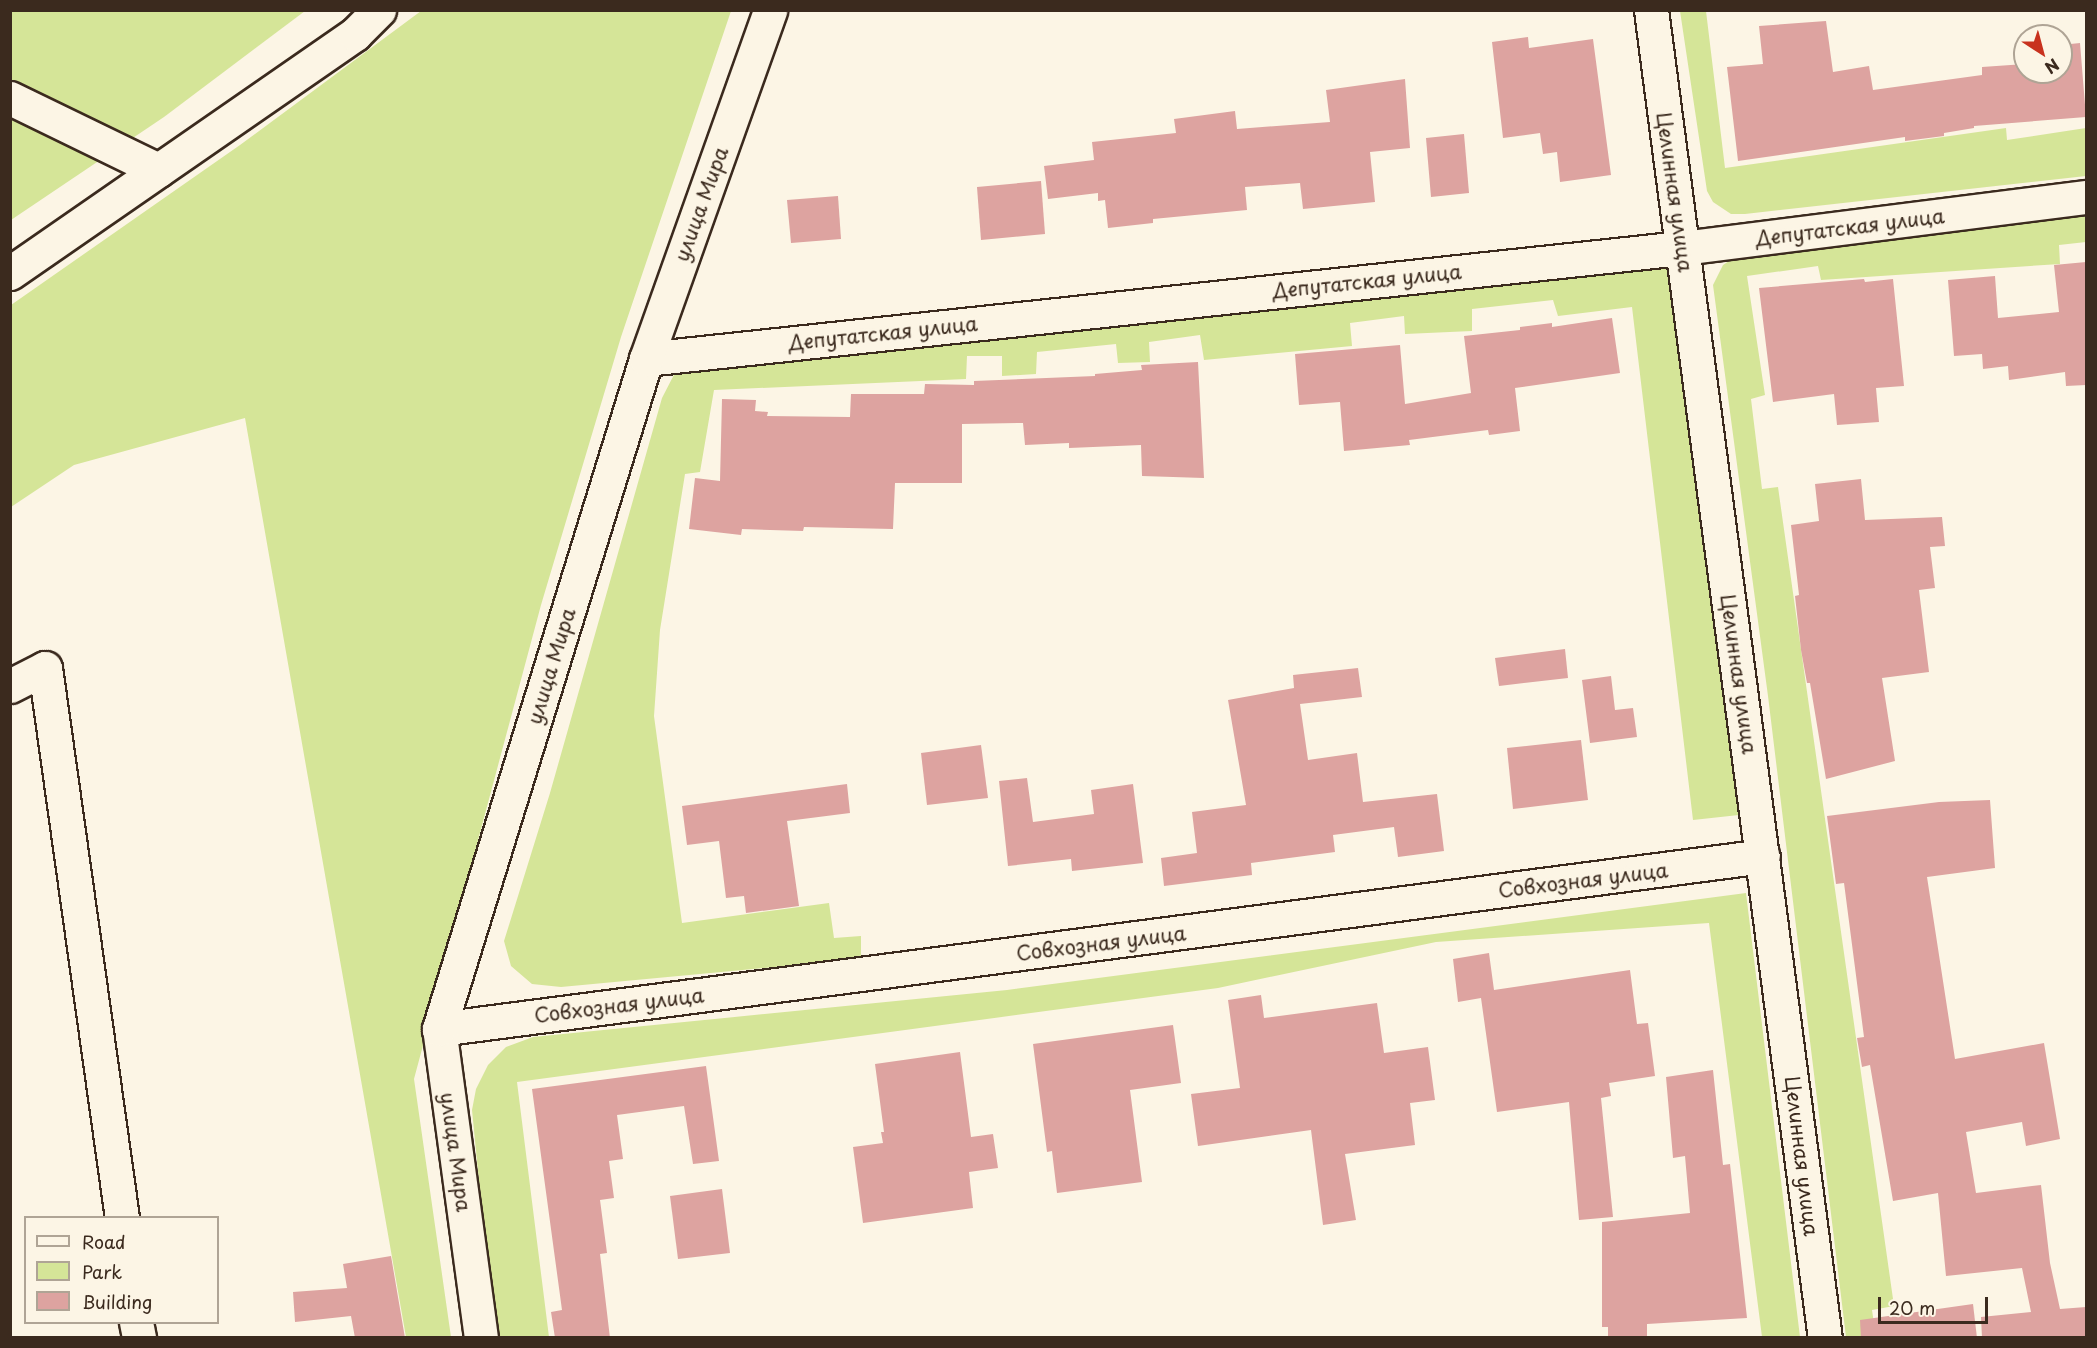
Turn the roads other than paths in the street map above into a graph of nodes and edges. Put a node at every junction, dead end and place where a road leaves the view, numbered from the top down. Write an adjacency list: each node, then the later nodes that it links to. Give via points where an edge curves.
1 (379, 10): 5 (street, via 355,34)
2 (770, 10): 9 (street, улица Мира)
3 (1651, 10): 7 (street, Целинная улица)
4 (10, 98): 5 (street)
5 (158, 171): 8 (street)
6 (2086, 197): 7 (street, Депутатская улица)
7 (1682, 248): 9 (street, Депутатская улица); 11 (street, Целинная улица)
8 (10, 273)
9 (646, 359): 12 (street, улица Мира)
10 (10, 686): 13 (street, via 45,668)
11 (1763, 856): 12 (street, Совхозная улица); 15 (street, Целинная улица)
12 (439, 1029): 14 (street, улица Мира)
13 (122, 1216)
14 (480, 1338)
15 (1825, 1338)

